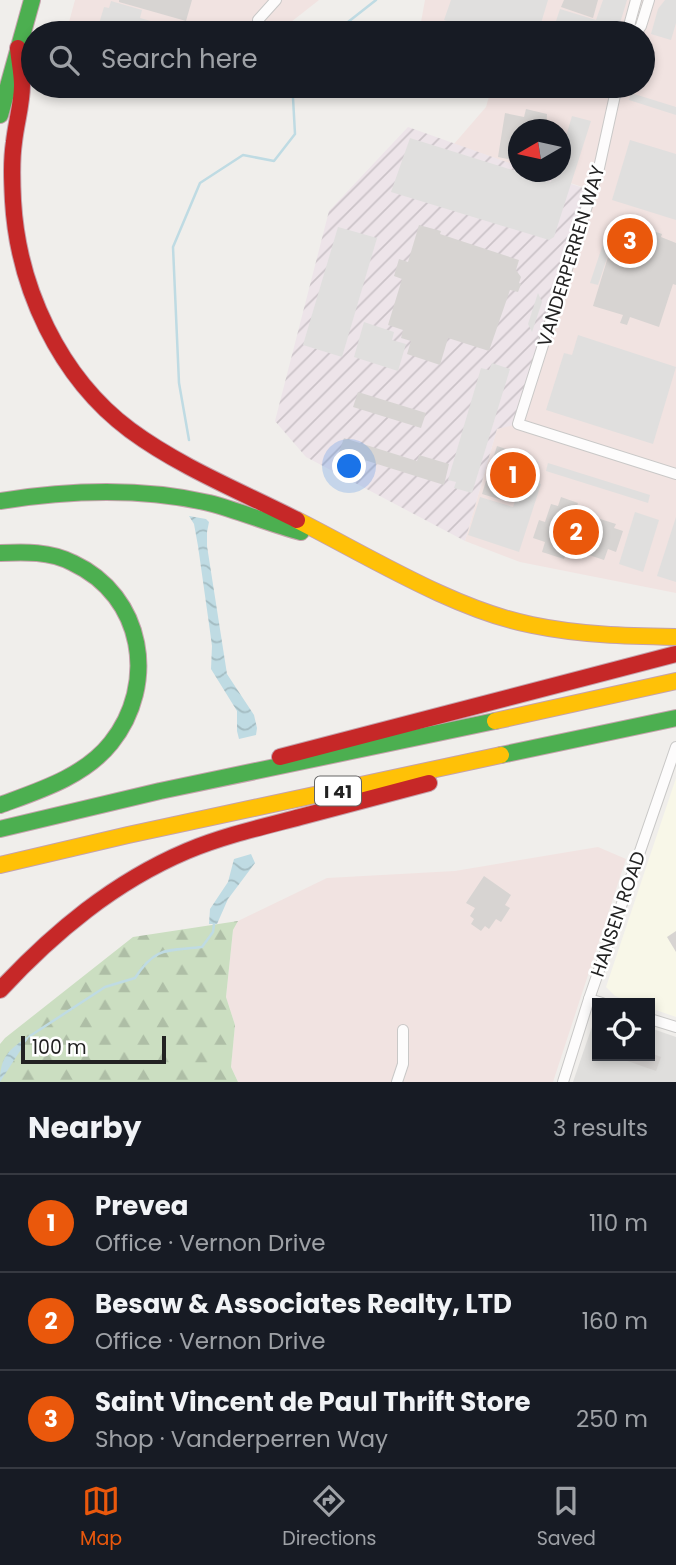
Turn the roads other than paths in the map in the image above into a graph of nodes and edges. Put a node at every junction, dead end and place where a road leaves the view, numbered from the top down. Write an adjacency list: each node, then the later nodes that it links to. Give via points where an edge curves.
1 (32, 0): 6 (highway)
2 (276, 0): 5 (street)
3 (636, 0): 7 (street)
4 (649, 0): 8 (street)
5 (258, 20)
6 (26, 21)
7 (630, 21)
8 (643, 21)
9 (21, 38): 10 (highway)
10 (18, 48): 11 (highway); 14 (highway)
11 (21, 76)
12 (21, 91): 17 (highway, via 12,164 16,237 32,298 71,370 102,405 141,438)
13 (614, 98): 15 (street, VANDERPERREN WAY, via 599,168 518,424)
14 (0, 116)
15 (676, 474)
16 (0, 501): 17 (highway, via 63,492 154,493 225,507)
17 (335, 540): 19 (highway, via 450,598 530,625 603,636)
18 (0, 553): 26 (highway, via 45,552 75,563 102,581 128,616 139,665 136,699 110,744 79,769)
19 (676, 637)
20 (676, 654): 25 (highway)
21 (676, 681): 25 (highway, I 41)
22 (676, 718): 23 (highway, I 41)
23 (626, 730): 28 (highway, I 41); 29 (highway, via 189,850 141,874 72,920)
24 (676, 747): 30 (street, HANSEN ROAD)
25 (160, 792): 27 (highway, I 41)
26 (0, 805)
27 (0, 829)
28 (0, 865)
29 (0, 990)
30 (589, 999): 31 (street); 36 (street, HANSEN ROAD)
31 (592, 1000)
32 (655, 1021): 33 (street)
33 (676, 1027)
34 (403, 1030): 35 (street, via 404,1064)
35 (397, 1082)
36 (563, 1082)

